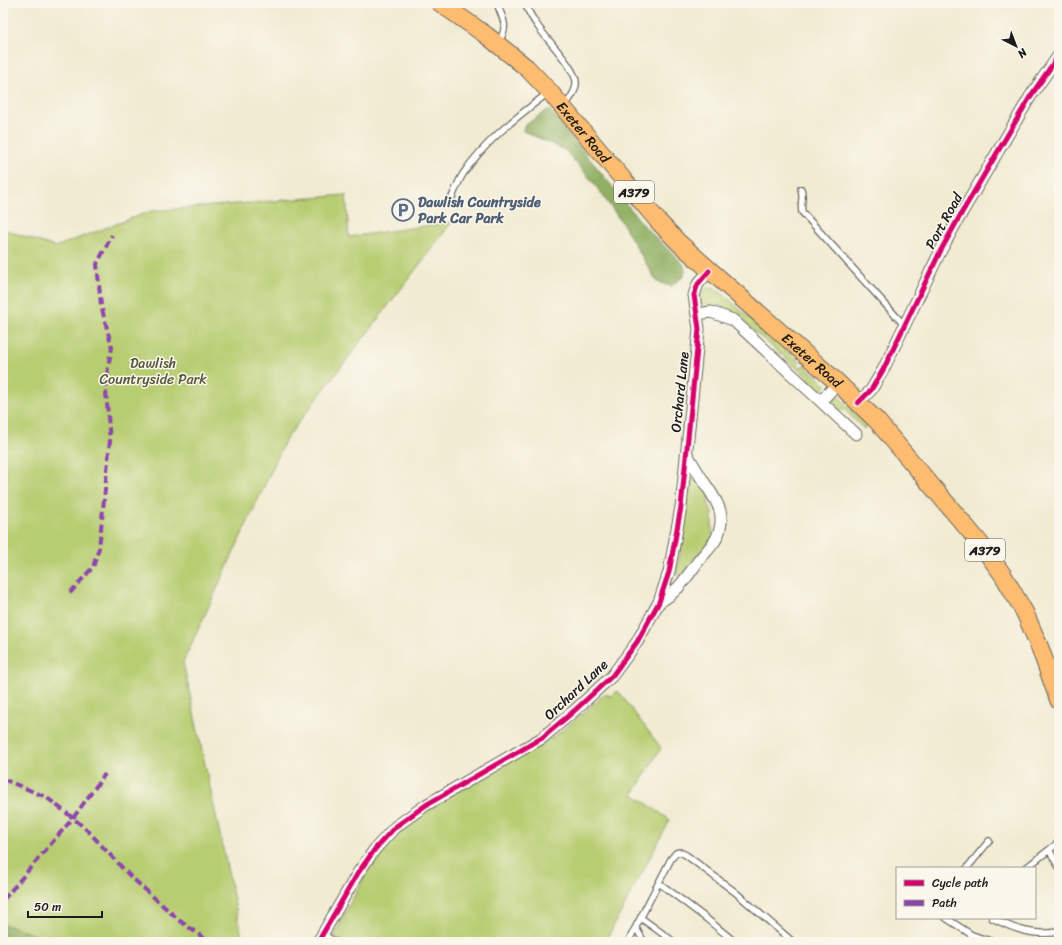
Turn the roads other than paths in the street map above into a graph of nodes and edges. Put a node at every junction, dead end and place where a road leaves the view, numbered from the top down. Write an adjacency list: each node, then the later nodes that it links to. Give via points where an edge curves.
1 (440, 3): 4 (main road, Exeter Road / A379)
2 (498, 3): 4 (lane, via 506,25)
3 (525, 3): 7 (lane, via 537,25 575,75 573,94)
4 (498, 44): 6 (main road, Exeter Road / A379, via 527,68)
5 (1059, 55): 12 (street, Port Road, via 1030,97 961,214)
6 (550, 92): 7 (main road, Exeter Road / A379); 9 (lane, via 484,147 463,174)
7 (564, 108): 10 (main road, Exeter Road / A379, via 658,221)
8 (801, 189): 12 (lane, via 802,212)
9 (450, 202)
10 (709, 271): 11 (street, Orchard Lane, via 695,289); 13 (main road, Exeter Road / A379)
11 (697, 314): 14 (street, via 711,312 733,320); 17 (street, Orchard Lane, via 699,329)
12 (904, 325): 15 (street, Port Road, via 871,390)
13 (838, 383): 14 (street); 15 (main road, Exeter Road / A379)
14 (821, 401): 16 (street)
15 (858, 402): 19 (main road, A379, via 908,456 1003,575 1025,613)
16 (856, 434)
17 (687, 454): 18 (street, Orchard Lane, via 681,507 669,572); 18 (street, via 720,508 722,520 715,541 683,582 669,597)
18 (659, 602): 32 (street, Orchard Lane, via 637,642 612,676 574,711 542,738 426,805 395,827 358,872)
19 (1059, 701)
20 (989, 841): 23 (lane)
21 (1059, 842): 22 (lane)
22 (1049, 850): 24 (lane); 25 (lane)
23 (968, 867)
24 (1027, 867)
25 (1059, 867)
26 (659, 883): 27 (lane); 37 (lane); 38 (lane, via 676,853 686,854)
27 (641, 918): 30 (lane); 36 (lane)
28 (948, 919): 39 (lane, via 972,935)
29 (994, 919): 31 (lane, via 1025,932)
30 (636, 928): 34 (lane); 35 (lane)
31 (1059, 932)
32 (320, 938): 33 (lane)
33 (335, 942)
34 (628, 942)
35 (644, 942)
36 (674, 942)
37 (735, 942)
38 (793, 942)
39 (992, 942)

